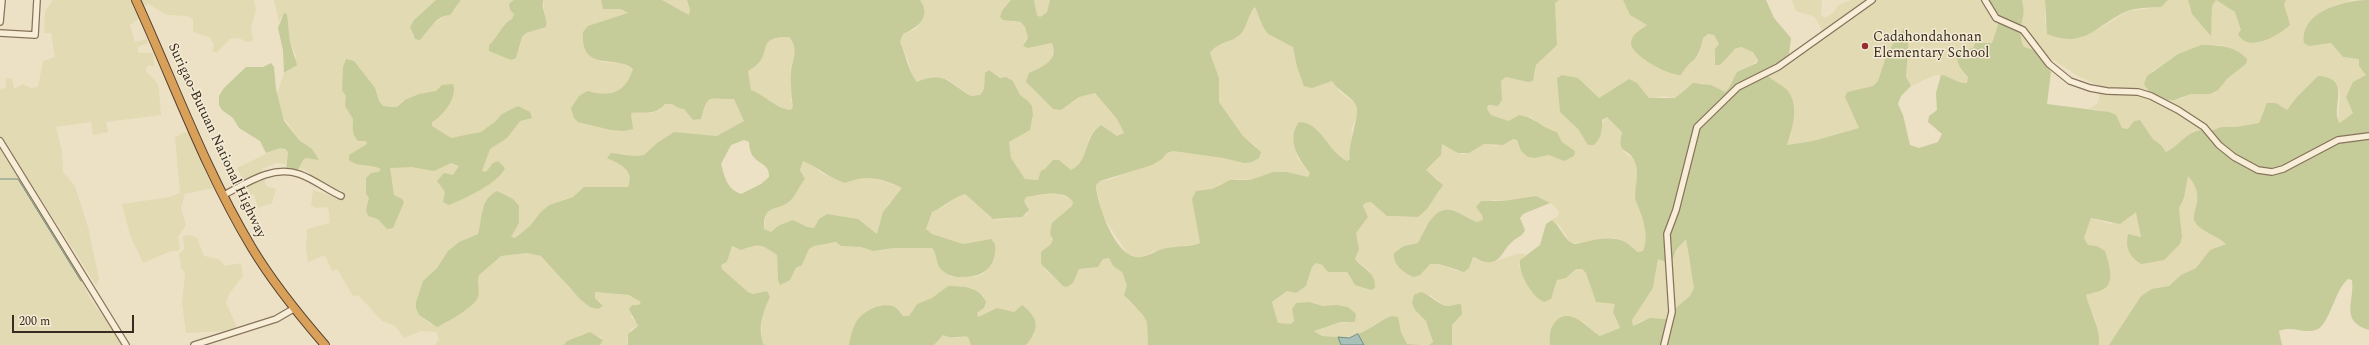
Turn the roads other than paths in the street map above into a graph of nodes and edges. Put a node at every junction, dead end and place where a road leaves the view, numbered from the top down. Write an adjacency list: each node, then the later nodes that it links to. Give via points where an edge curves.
1 (2, 0): 6 (street)
2 (37, 0): 7 (street, via 35,35)
3 (136, 0): 10 (highway, Surigao-Butuan National Highway)
4 (1872, 0): 16 (street, via 1778,68 1738,87 1697,127 1676,210 1667,234 1672,312)
5 (1985, 0): 8 (street, via 1996,18 2023,30 2049,64 2070,80 2090,88 2138,92 2151,96 2204,127 2219,145 2234,157 2258,170 2272,172 2283,169 2338,140)
6 (0, 22)
7 (0, 34)
8 (2369, 136)
9 (0, 141): 13 (street)
10 (224, 194): 11 (street, via 265,174 285,171 299,174); 12 (highway, Surigao-Butuan National Highway, via 252,248)
11 (341, 196)
12 (295, 308): 14 (street, via 276,319); 15 (highway, Surigao-Butuan National Highway)
13 (126, 345)
14 (194, 345)
15 (325, 345)
16 (1664, 345)

